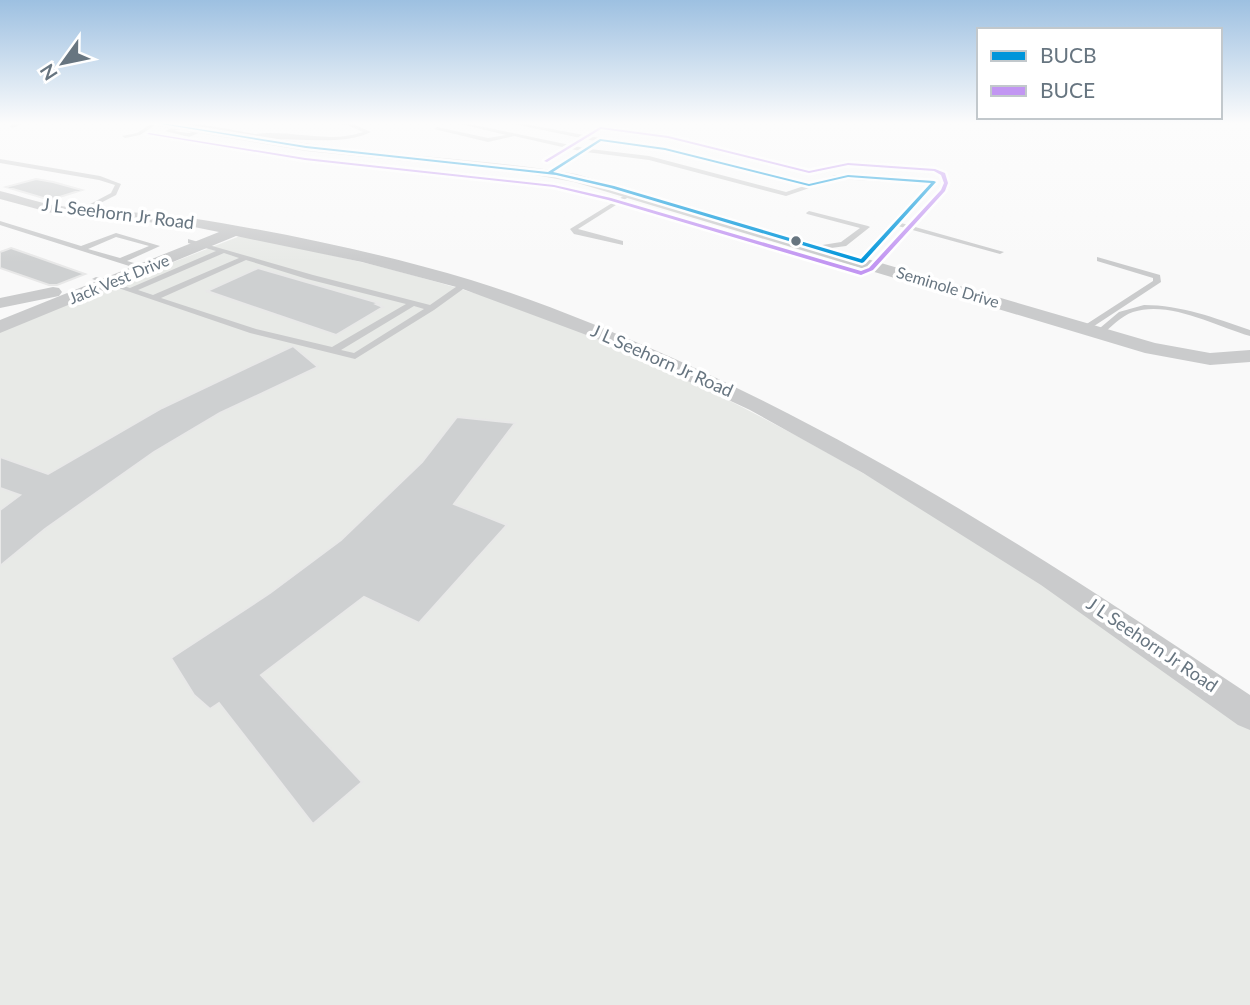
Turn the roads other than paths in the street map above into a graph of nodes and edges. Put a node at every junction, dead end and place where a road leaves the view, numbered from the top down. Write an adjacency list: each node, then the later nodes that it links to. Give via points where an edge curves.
1 (46, 169): 10 (lane, via 118,184 110,198)
2 (506, 169): 6 (street, Seminole Drive)
3 (555, 169): 6 (lane)
4 (690, 169): 7 (lane, via 786,194)
5 (742, 169): 7 (lane)
6 (549, 173): 8 (street, Seminole Drive)
7 (808, 186): 13 (lane, via 848,176 934,182)
8 (632, 193): 16 (lane, via 573,229); 17 (street, Seminole Drive)
9 (0, 195): 10 (street, J L Seehorn Jr Road, via 52,209)
10 (81, 211): 14 (street, J L Seehorn Jr Road)
11 (809, 213): 17 (lane, via 866,227 842,244)
12 (0, 223): 18 (lane)
13 (898, 224): 20 (lane); 23 (lane)
14 (229, 229): 15 (street, Jack Vest Drive); 26 (street, J L Seehorn Jr Road)
15 (197, 243): 19 (lane); 24 (street, Jack Vest Drive)
16 (620, 243)
17 (819, 248): 23 (street, Seminole Drive)
18 (81, 249): 24 (lane); 24 (lane, via 116,235 156,246)
19 (223, 251): 21 (lane); 27 (lane)
20 (1000, 252)
21 (245, 258): 28 (lane); 30 (lane)
22 (1100, 259): 33 (lane, via 1157,277 1157,282)
23 (862, 261): 33 (street, Seminole Drive)
24 (132, 265): 25 (street, Jack Vest Drive)
25 (103, 281): 27 (lane); 29 (street, Jack Vest Drive); 32 (street, Jack Vest Drive)
26 (466, 284): 31 (lane); 37 (street, J L Seehorn Jr Road, via 647,352 813,434 1018,556)
27 (133, 289): 28 (lane)
28 (156, 297): 35 (lane, via 253,331)
29 (0, 303)
30 (412, 304): 31 (lane); 35 (lane)
31 (431, 308): 35 (lane, via 355,356)
32 (0, 327)
33 (1092, 331): 34 (lane, via 1129,310 1148,307); 36 (street, Seminole Drive, via 1180,355)
34 (1250, 333)
35 (334, 350)
36 (1250, 356)
37 (1250, 714)

